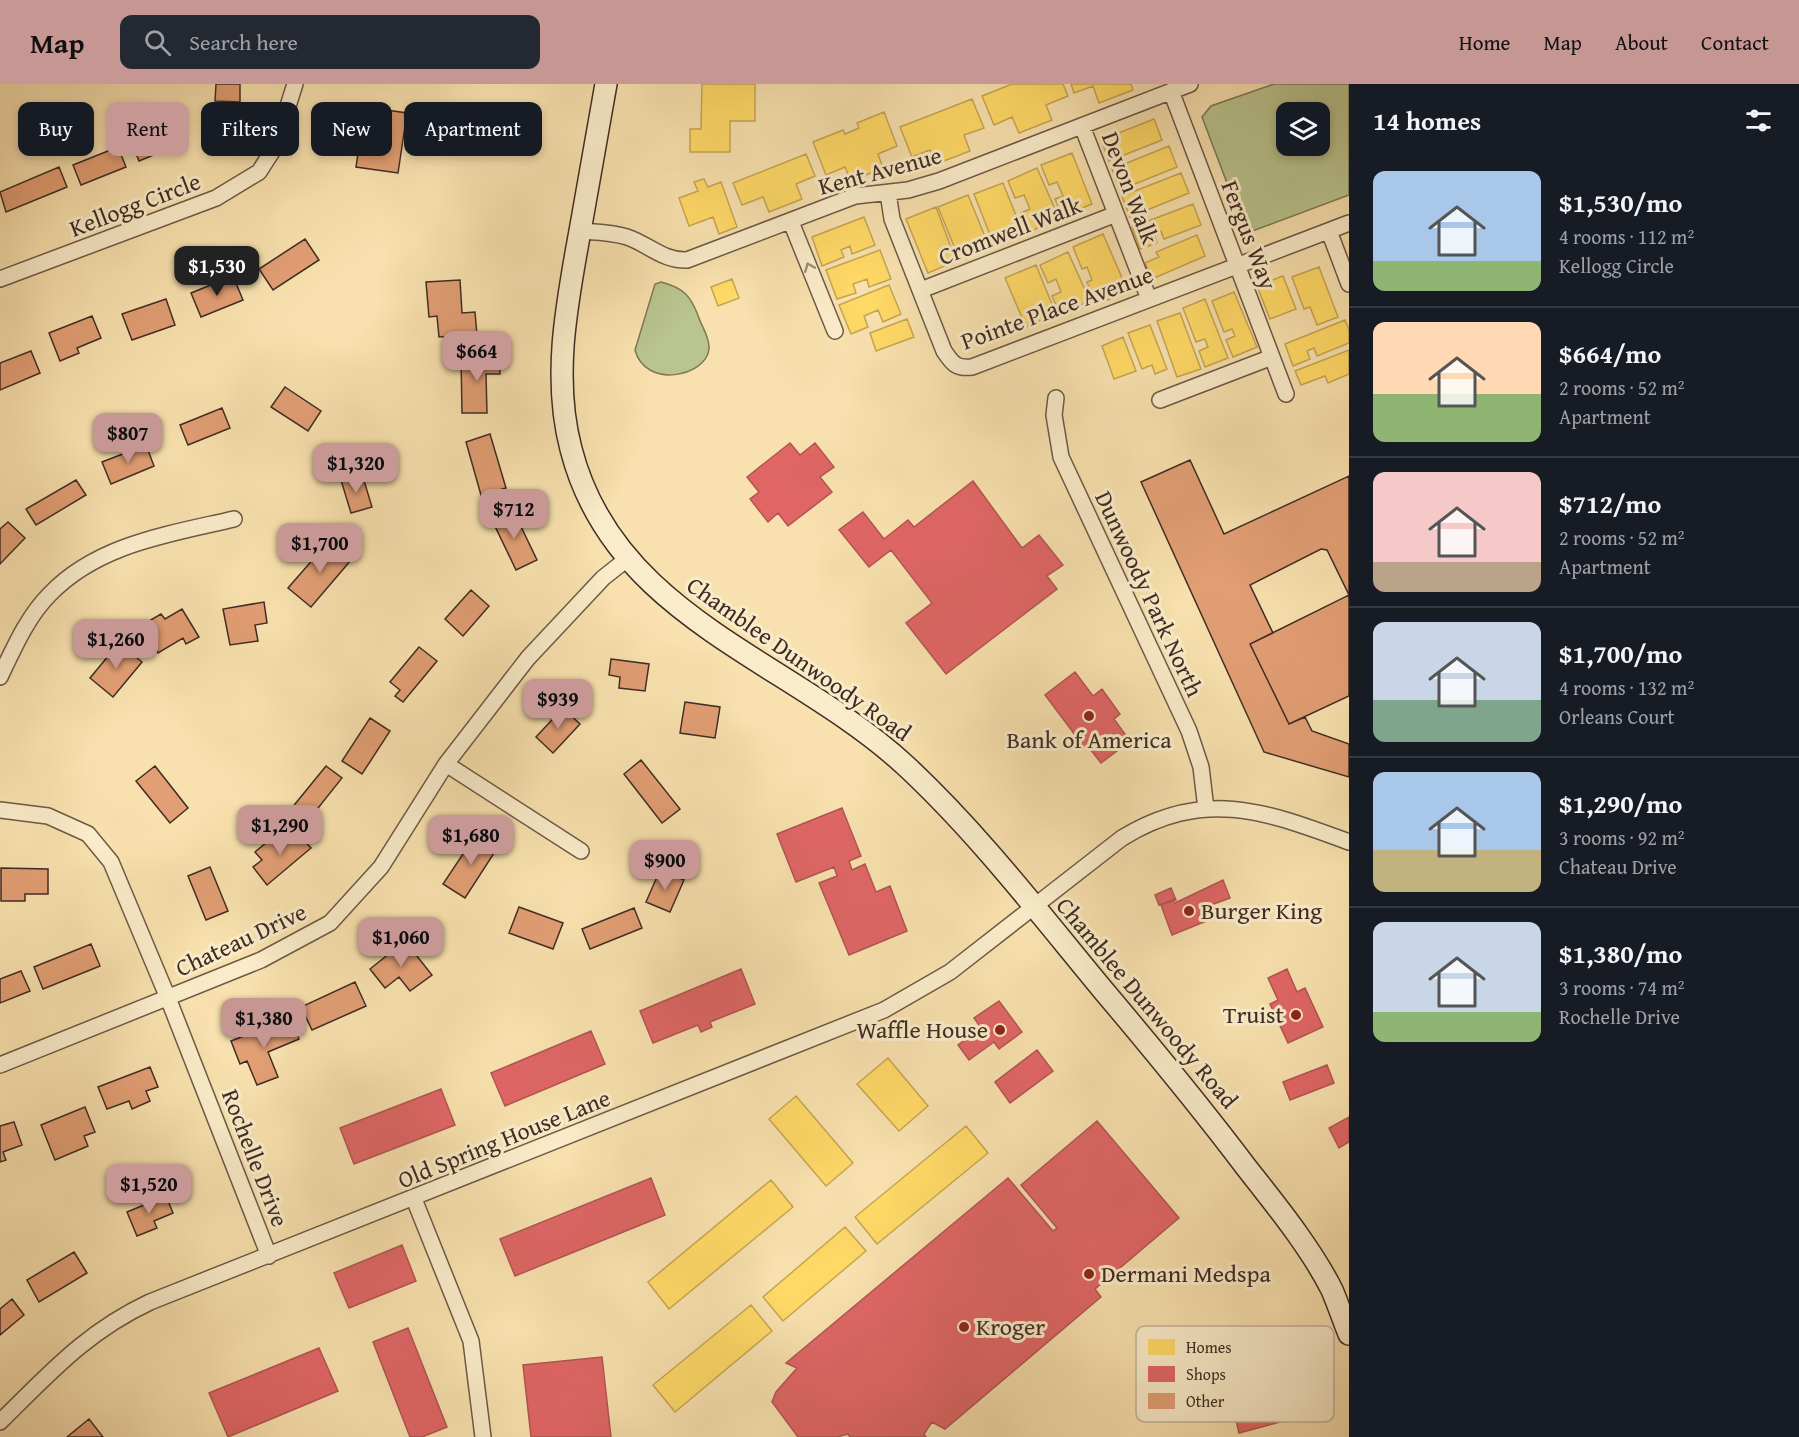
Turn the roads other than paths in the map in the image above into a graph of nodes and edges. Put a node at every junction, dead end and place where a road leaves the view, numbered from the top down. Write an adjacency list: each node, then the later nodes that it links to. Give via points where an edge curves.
1 (295, 84): 13 (street, Kellogg Circle, via 275,147 259,172 216,198)
2 (606, 84): 10 (street, Chamblee Dunwoody Road)
3 (1190, 84): 4 (street, Kent Avenue)
4 (1171, 92): 5 (street, Kent Avenue); 12 (street, Fergus Way)
5 (1082, 126): 6 (street, Kent Avenue, via 939,181); 7 (street, Devon Walk)
6 (888, 193): 8 (street, Kent Avenue, via 855,196); 15 (street, Pointe Place Avenue, via 892,219)
7 (1116, 214): 15 (street, Cromwell Walk); 16 (street, Devon Walk)
8 (791, 222): 10 (street, Kent Avenue, via 687,261 668,258 628,237); 17 (street, one-way to 8)
9 (1349, 223): 11 (street, Pointe Place Avenue)
10 (580, 231): 23 (street, Chamblee Dunwoody Road, via 561,372 564,416 571,451 588,496)
11 (1329, 231): 12 (street, Pointe Place Avenue); 14 (street)
12 (1236, 264): 16 (street, Pointe Place Avenue); 18 (street, Fergus Way)
13 (0, 279)
14 (1349, 284)
15 (921, 290): 16 (street, Pointe Place Avenue, via 944,351 961,368)
16 (1149, 299)
17 (835, 331)
18 (1272, 357): 19 (street, Fergus Way); 21 (street)
19 (1286, 394)
20 (1056, 398): 26 (street, Dunwoody Park North, via 1061,457 1189,730 1201,767)
21 (1160, 400)
22 (234, 519): 24 (street, via 143,540 88,564 50,594 22,632)
23 (627, 559): 25 (street, Chateau Drive, via 603,578 528,658); 30 (street, Chamblee Dunwoody Road, via 685,612 837,711 896,757 930,789)
24 (0, 677)
25 (446, 764): 29 (street); 31 (street, Chateau Drive, via 381,867 330,923 261,960)
26 (1206, 809): 28 (street, Old Spring House Lane, via 1276,815); 30 (street, Old Spring House Lane, via 1137,828)
27 (0, 810): 31 (street, Rochelle Drive, via 48,816 88,834 111,862)
28 (1349, 842)
29 (581, 851)
30 (1035, 908): 33 (street, Old Spring House Lane, via 950,972 884,1010); 35 (street, Chamblee Dunwoody Road, via 1196,1100 1280,1210 1331,1288)
31 (168, 998): 32 (street, Chateau Drive); 34 (street, Rochelle Drive)
32 (0, 1065)
33 (414, 1198): 34 (street, Old Spring House Lane); 37 (street, via 471,1341)
34 (268, 1256): 36 (street, Old Spring House Lane, via 116,1318 80,1344)
35 (1349, 1334)
36 (0, 1422)
37 (483, 1437)

